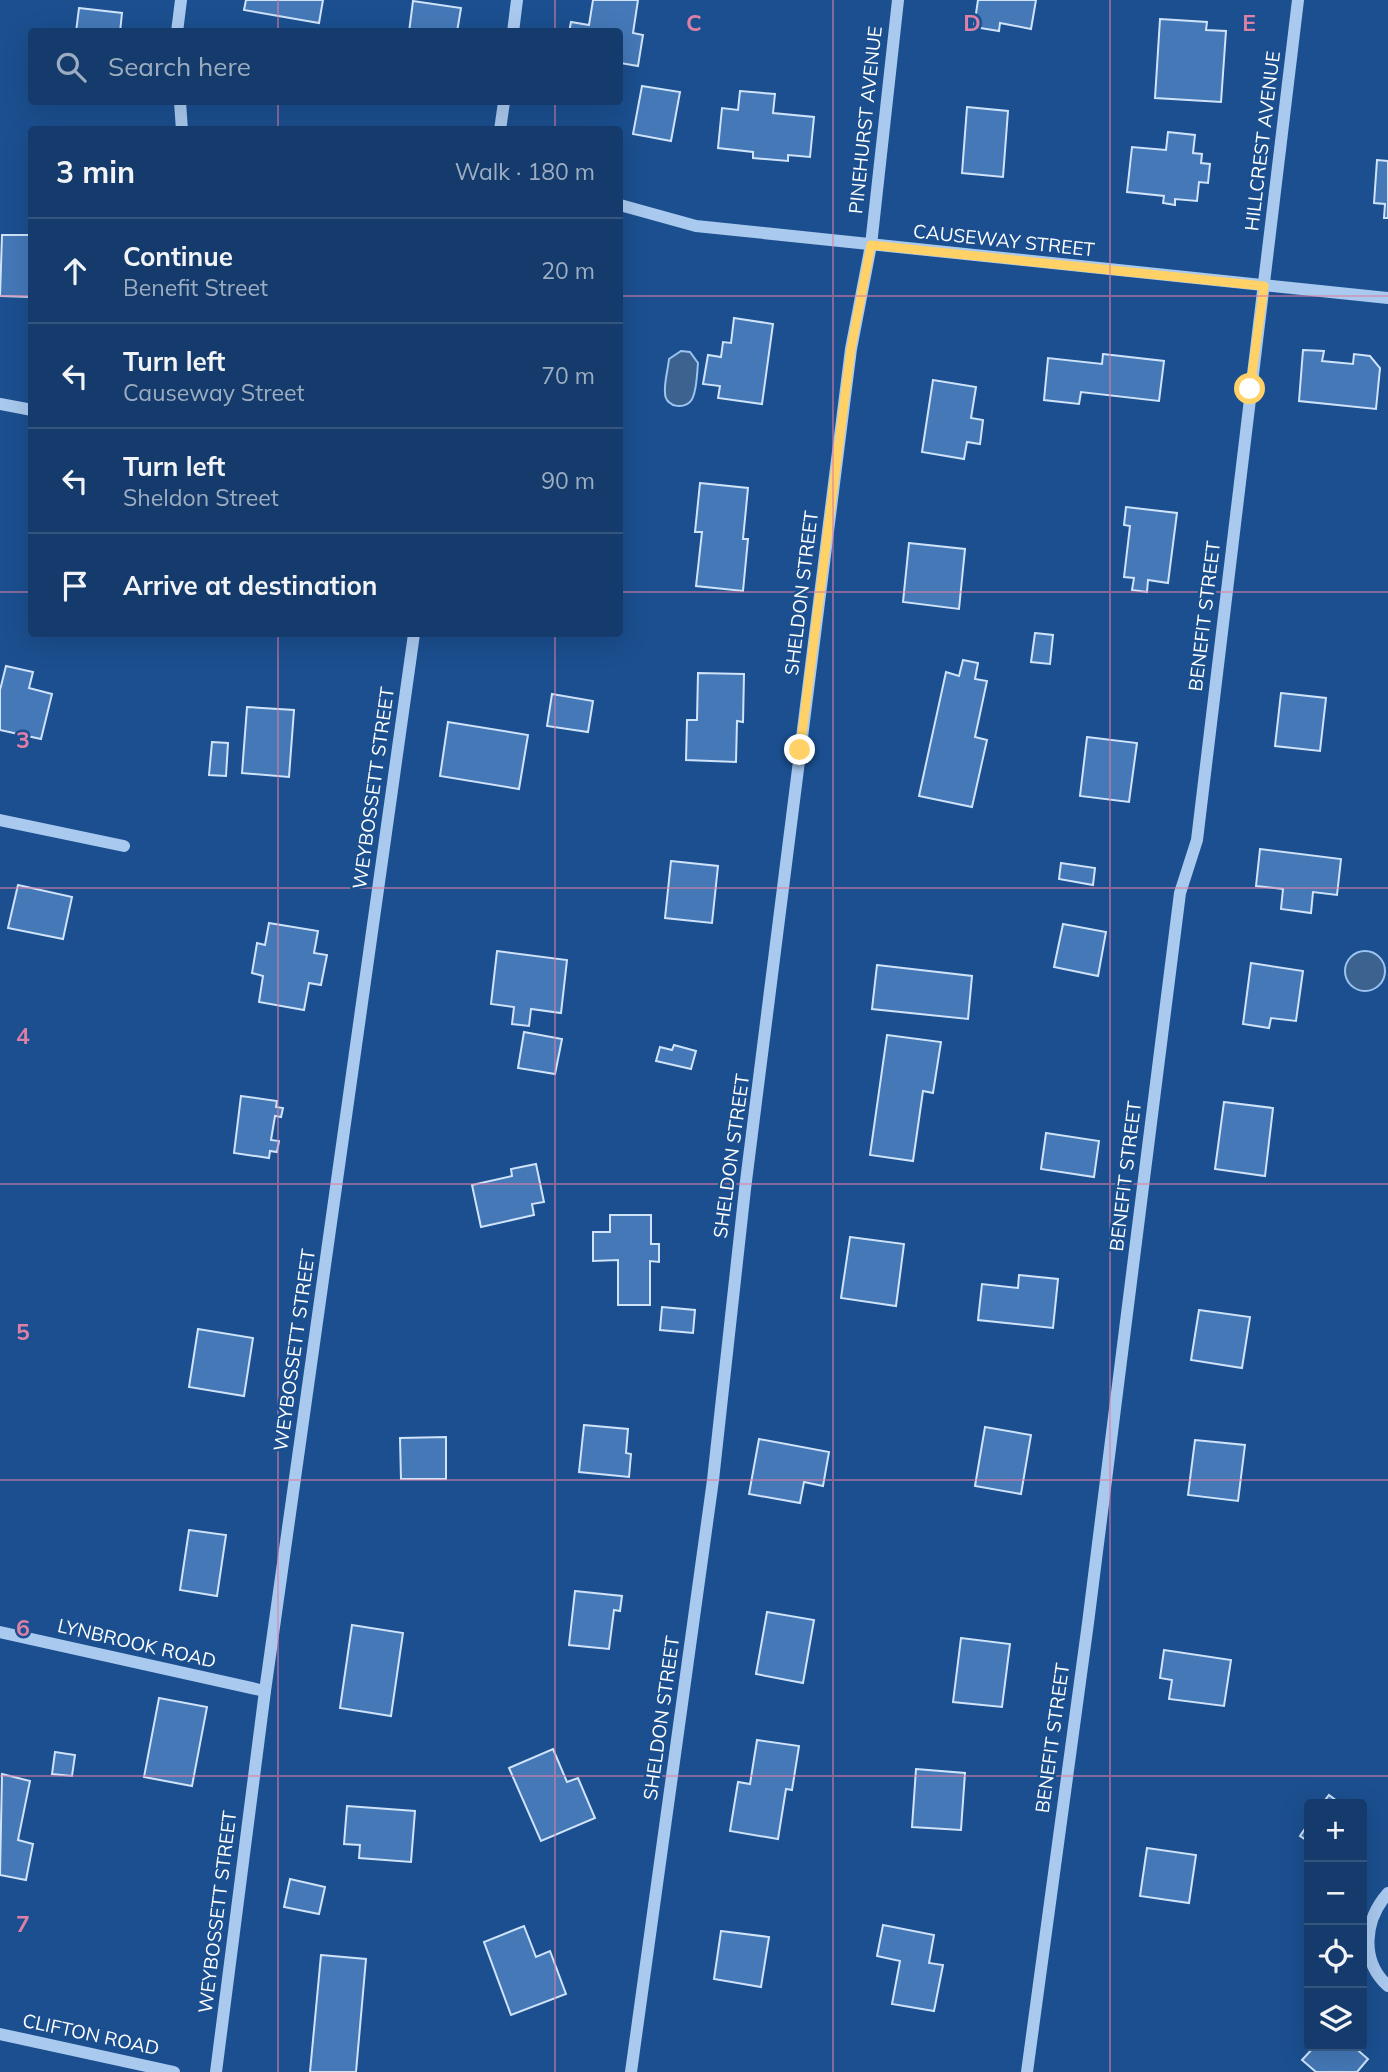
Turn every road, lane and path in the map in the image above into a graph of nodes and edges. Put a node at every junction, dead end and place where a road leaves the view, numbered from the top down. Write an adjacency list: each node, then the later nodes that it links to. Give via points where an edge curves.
1 (181, 0): 5 (street)
2 (517, 0): 6 (street)
3 (898, 0): 12 (street, PINEHURST AVENUE)
4 (1298, 0): 13 (street, HILLCREST AVENUE)
5 (178, 28)
6 (514, 28)
7 (180, 105): 9 (street)
8 (504, 105): 10 (street)
9 (182, 126)
10 (501, 126)
11 (623, 206): 12 (street, CAUSEWAY STREET, via 696,226)
12 (871, 245): 13 (street, CAUSEWAY STREET); 27 (street, SHELDON STREET, via 851,349 713,1480)
13 (1264, 286): 14 (street, CAUSEWAY STREET); 28 (street, BENEFIT STREET, via 1197,841 1180,893)
14 (1388, 299)
15 (0, 404): 16 (street)
16 (28, 409)
17 (414, 637): 21 (street, WEYBOSSETT STREET)
18 (0, 820): 19 (street)
19 (124, 846)
20 (0, 1632): 21 (street, LYNBROOK ROAD)
21 (265, 1691): 26 (street, WEYBOSSETT STREET)
22 (1388, 1893): 23 (street, via 1370,1924 1368,1953 1379,1978)
23 (1388, 1986)
24 (0, 2034): 25 (street, CLIFTON ROAD)
25 (174, 2072)
26 (216, 2072)
27 (631, 2072)
28 (1027, 2072)

